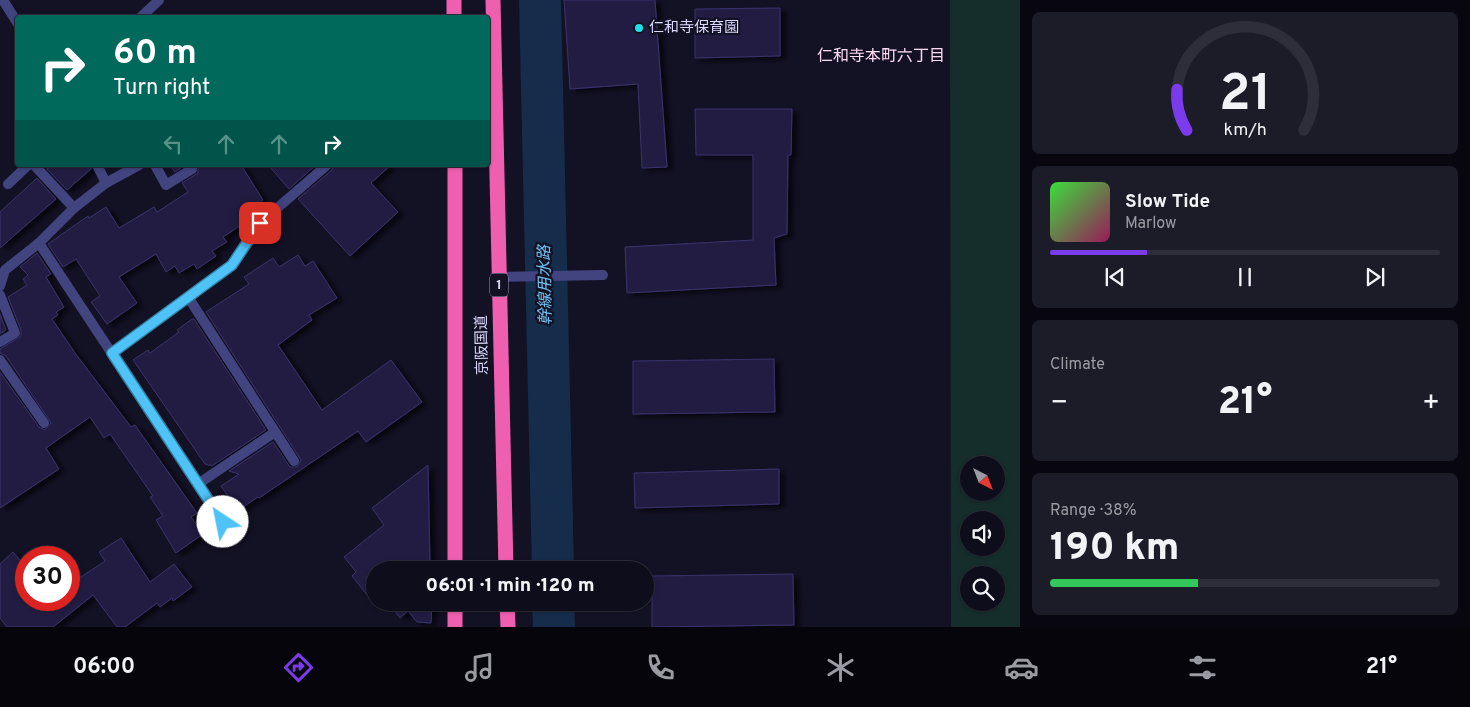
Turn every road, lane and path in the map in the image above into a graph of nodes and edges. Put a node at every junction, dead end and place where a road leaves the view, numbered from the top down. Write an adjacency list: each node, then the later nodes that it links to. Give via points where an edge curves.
1 (3, 0): 7 (street)
2 (159, 0): 5 (street)
3 (454, 0): 6 (highway)
4 (494, 0): 21 (highway, 京阪国道 / 1)
5 (143, 15)
6 (454, 15)
7 (15, 19)
8 (26, 167): 17 (street)
9 (36, 167): 18 (street)
10 (98, 167): 16 (street)
11 (135, 167): 16 (street)
12 (156, 167): 15 (street, via 166,185)
13 (325, 167): 24 (street, via 260,223 232,265)
14 (455, 167): 33 (highway, 京阪国道)
15 (192, 169)
16 (106, 183): 18 (street)
17 (8, 184)
18 (74, 208): 19 (street)
19 (39, 243): 22 (street, via 5,270); 26 (street)
20 (603, 274): 21 (street)
21 (499, 277): 34 (highway, 京阪国道 / 1)
22 (0, 286)
23 (0, 295): 25 (street, via 16,333)
24 (188, 298): 26 (street); 29 (street)
25 (0, 342)
26 (112, 353): 31 (street)
27 (0, 360): 28 (street)
28 (44, 423)
29 (275, 432): 30 (street); 31 (street)
30 (294, 460)
31 (198, 484): 32 (street)
32 (223, 522)
33 (455, 561)
34 (506, 561)
35 (455, 611): 37 (highway)
36 (507, 611): 38 (highway)
37 (455, 627)
38 (508, 627)

